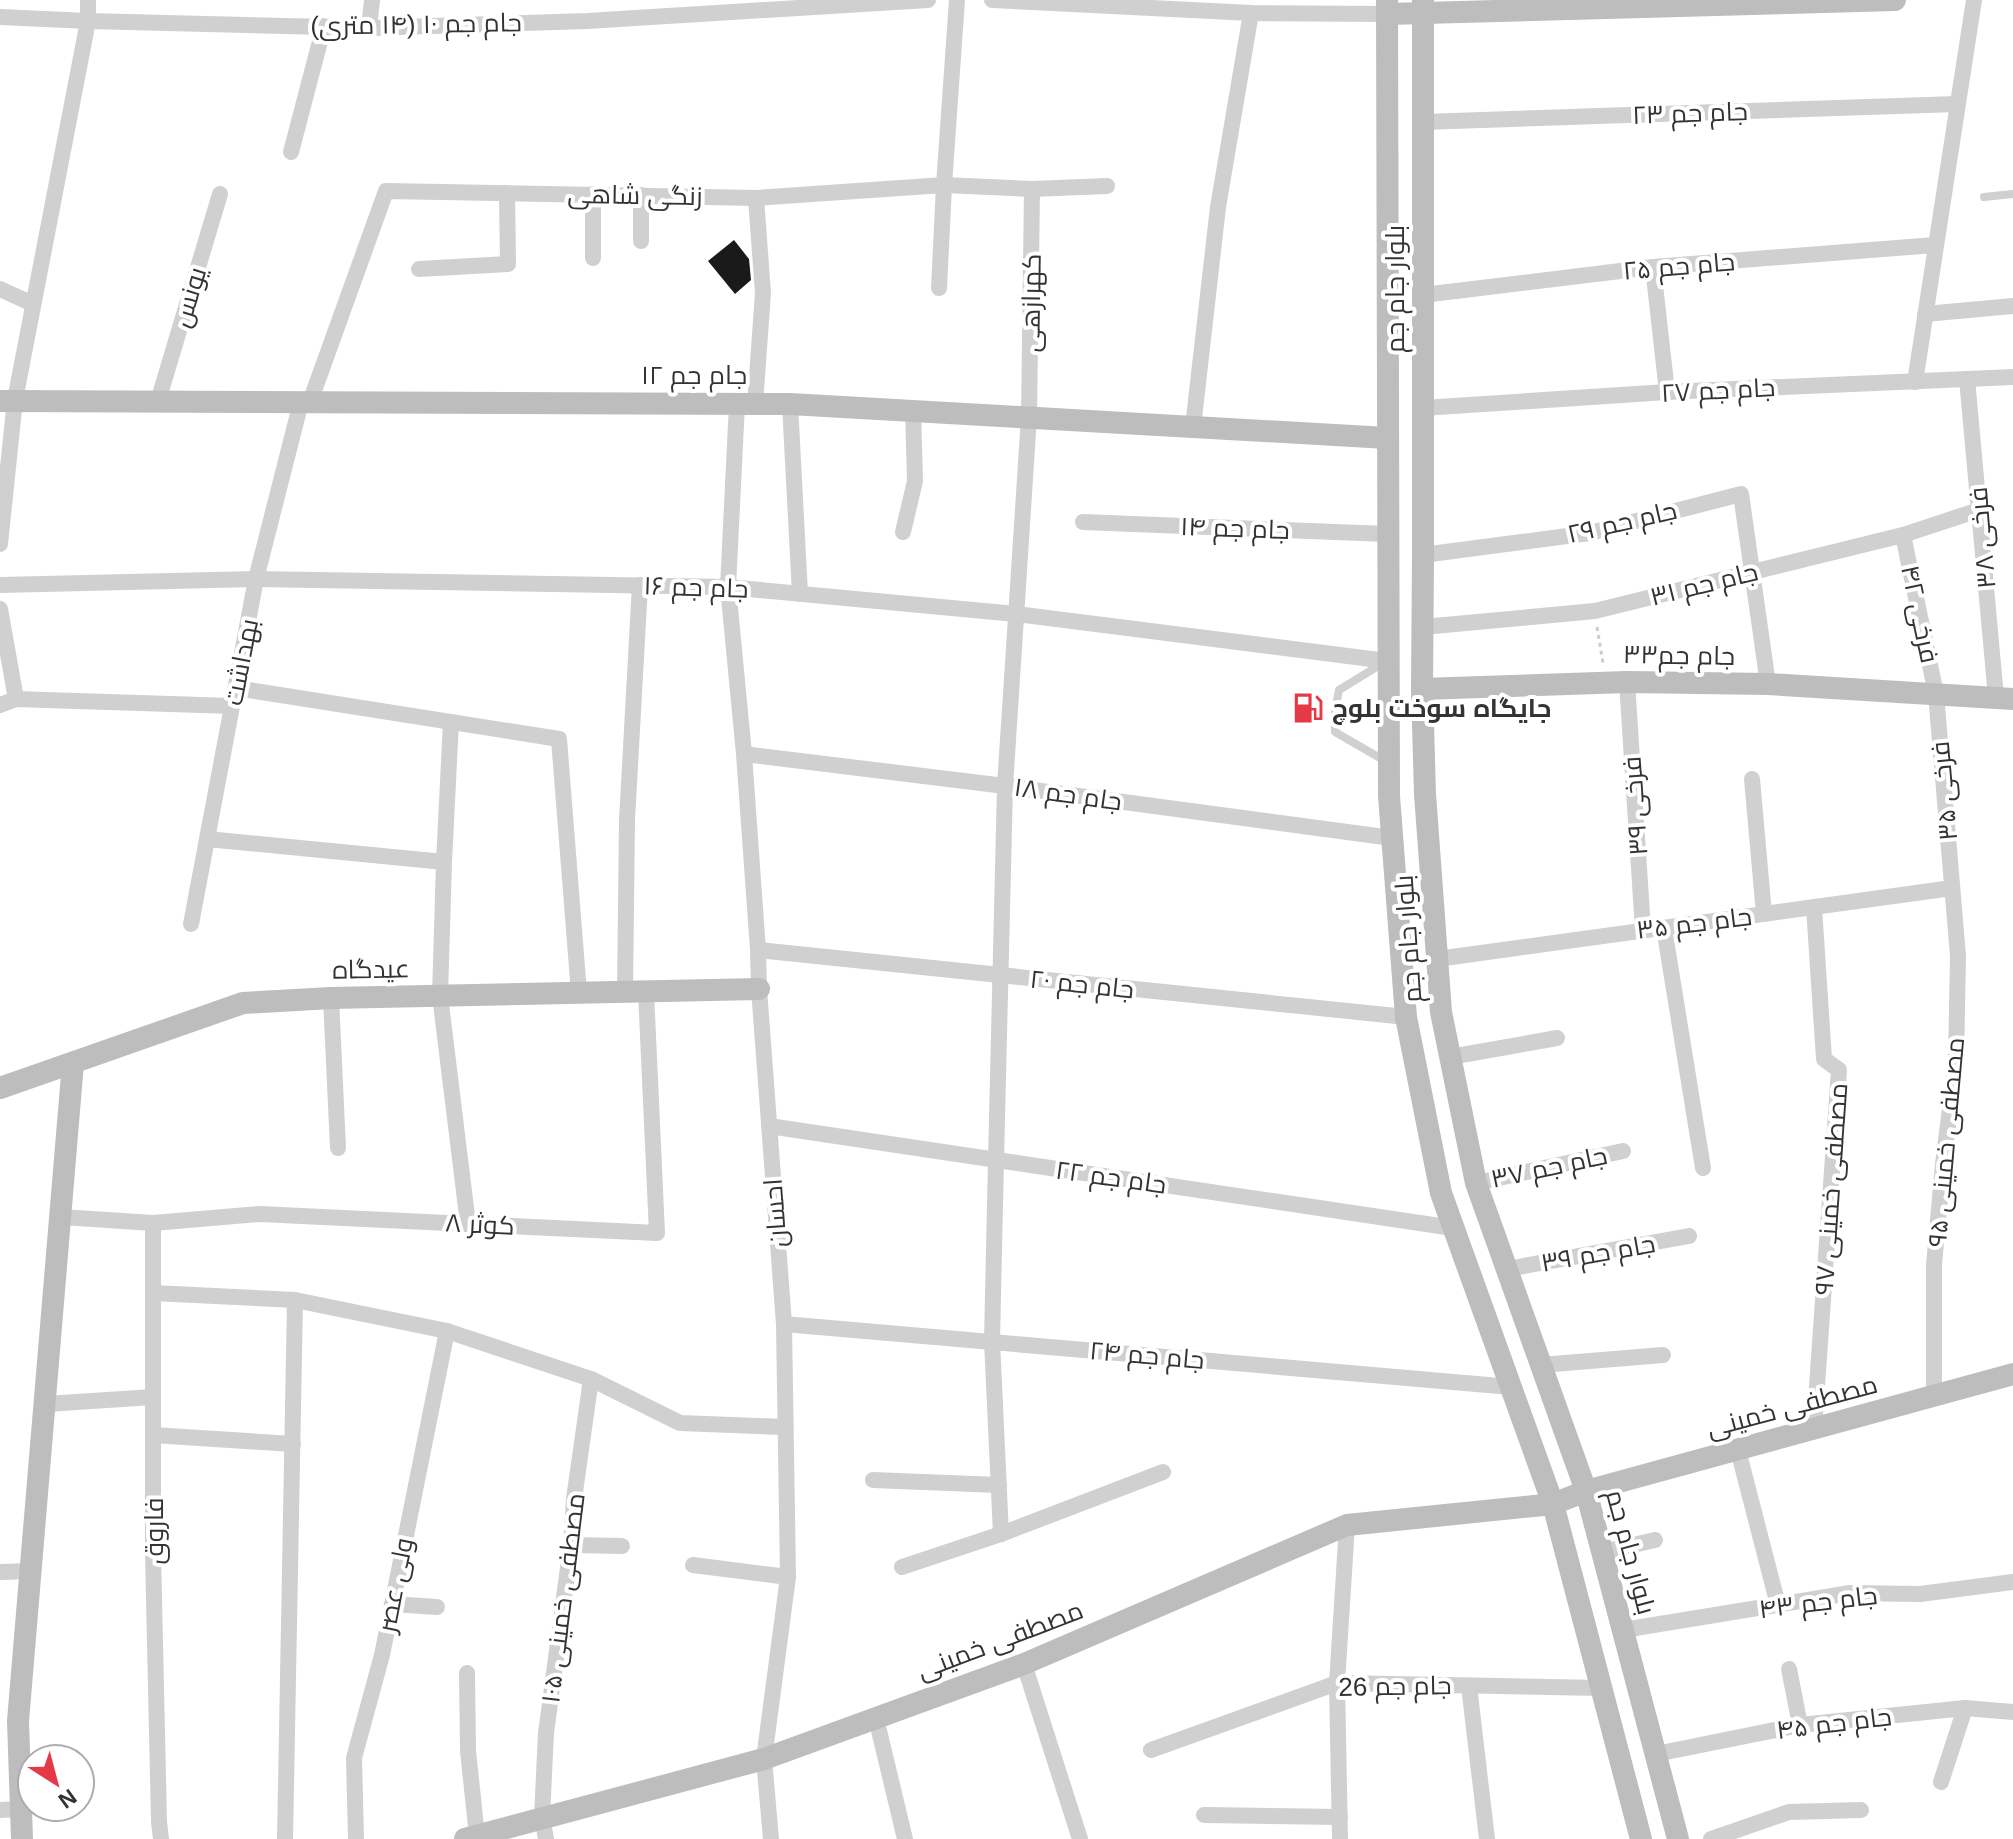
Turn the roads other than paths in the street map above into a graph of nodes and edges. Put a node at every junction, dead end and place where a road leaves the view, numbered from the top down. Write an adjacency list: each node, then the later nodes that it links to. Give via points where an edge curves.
1 (88, 0): 13 (street)
2 (372, 0): 15 (street)
3 (928, 0): 15 (street, جام جم ۱۰ (۱۴ متری))
4 (957, 0): 19 (street)
5 (992, 0): 11 (street)
6 (1895, 0): 8 (street)
7 (1974, 0): 16 (street)
8 (1846, 1): 9 (street)
9 (1423, 6): 10 (street); 17 (street, بلوار جام جم)
10 (1387, 7): 11 (street); 53 (street, بلوار جام جم)
11 (1251, 13): 52 (street, via 1218,207)
12 (0, 17): 13 (street, جام جم ۱۰ (۱۴ متری))
13 (88, 21): 14 (street, جام جم ۱۰ (۱۴ متری)); 37 (street)
14 (324, 26): 15 (street, جام جم ۱۰ (۱۴ متری)); 18 (street)
15 (369, 28)
16 (1957, 104): 17 (street, جام جم ۲۳); 30 (street)
17 (1423, 122): 36 (street, بلوار جام جم)
18 (291, 152)
19 (944, 185): 21 (street, زنگی شاهی); 28 (street, زنگی شاهی); 34 (street)
20 (1107, 186): 21 (street, زنگی شاهی)
21 (1032, 189): 51 (street, کهرازهی)
22 (507, 193): 24 (street, زنگی شاهی); 33 (street, via 508,264); 46 (street, زنگی شاهی, via 386,191)
23 (220, 194): 45 (street, یونس)
24 (593, 194): 26 (street, زنگی شاهی); 31 (street)
25 (2013, 194): 27 (lane)
26 (641, 195): 28 (street, زنگی شاهی); 29 (street)
27 (1984, 197)
28 (756, 198): 47 (street, احسان, via 763,293)
29 (641, 241)
30 (1935, 245): 32 (street, جام جم ۲۵); 39 (street)
31 (593, 258)
32 (1653, 267): 36 (street, جام جم ۲۵); 43 (street)
33 (419, 269)
34 (939, 288)
35 (0, 289): 37 (street)
36 (1423, 295): 49 (street, بلوار جام جم)
37 (33, 304): 44 (street)
38 (2013, 306): 39 (street)
39 (1925, 314): 42 (street)
40 (2013, 377): 41 (street, جام جم ۲۷)
41 (1967, 379): 42 (street, جام جم ۲۷); 54 (street, فرخی ۳۸)
42 (1915, 382): 43 (street, جام جم ۲۷)
43 (1667, 392): 49 (street, جام جم ۲۷)
44 (7, 400): 45 (street, جام جم ۱۲); 59 (street)
45 (158, 401): 46 (street, جام جم ۱۲)
46 (306, 402): 47 (street, جام جم ۱۲); 62 (street, بهداشت)
47 (746, 404): 48 (street, جام جم ۱۲); 65 (street, احسان)
48 (790, 404): 50 (street, جام جم ۱۲); 66 (street)
49 (1423, 408): 60 (street, بلوار جام جم)
50 (913, 410): 51 (street, جام جم ۱۲); 56 (street, via 915,481)
51 (1029, 417): 52 (street, جام جم ۱۲); 68 (street, کهرازهی)
52 (1193, 427): 53 (street, جام جم ۱۲)
53 (1387, 438): 57 (street, بلوار جام جم)
54 (1979, 510): 58 (street, جام جم ۳۱); 76 (street, فرخی ۳۸)
55 (1083, 522): 57 (street, جام جم ۱۴)
56 (903, 532)
57 (1387, 534): 70 (street, بلوار جام جم)
58 (1903, 535): 61 (street, جام جم ۳۱); 75 (street, فرخی ۴۲)
59 (0, 544)
60 (1423, 555): 61 (street, جام جم ۲۹, via 1590,533 1741,494); 69 (street, بلوار جام جم)
61 (1752, 572): 69 (street, جام جم ۳۱, via 1595,611); 72 (street)
62 (256, 579): 63 (street, جام جم ۱۶); 64 (street, جام جم ۱۶); 73 (street, بهداشت)
63 (0, 585)
64 (640, 585): 65 (street, جام جم ۱۶); 97 (street, via 627,820)
65 (728, 587): 66 (street, جام جم ۱۶); 80 (street, احسان)
66 (800, 594): 68 (street, جام جم ۱۶)
67 (0, 609): 77 (street)
68 (1016, 614): 70 (street, جام جم ۱۶); 83 (street, کهرازهی)
69 (1423, 627): 74 (street, بلوار جام جم)
70 (1387, 661): 81 (street, بلوار جام جم); 81 (lane, via 1339,690 1335,732)
71 (1617, 682): 72 (street, جام جم۳۳); 74 (street, جام جم۳۳); 92 (street, فرخی ۳۹)
72 (1768, 684): 75 (street, جام جم۳۳)
73 (236, 688): 78 (street, بهداشت); 79 (street)
74 (1422, 689): 94 (street, بلوار جام جم)
75 (1936, 694): 76 (street, جام جم۳۳); 87 (street, فرخی ۳۵)
76 (2004, 698)
77 (8, 702): 78 (street)
78 (232, 706): 85 (street, بهداشت)
79 (451, 722): 86 (street); 98 (street, via 559,739)
80 (744, 754): 83 (street, جام جم ۱۸); 93 (street, احسان)
81 (1389, 763): 84 (street, بلوار جام جم)
82 (1752, 779): 89 (street)
83 (1005, 786): 84 (street, جام جم ۱۸); 95 (street, کهرازهی)
84 (1392, 838): 102 (street, بلوار جام جم)
85 (207, 839): 86 (street); 90 (street, بهداشت)
86 (444, 862): 99 (street)
87 (1952, 888): 88 (street, جام جم ۳۵); 129 (street, مصطفی خمینی ۹۵, via 1958,956 1956,1061 1934,1265)
88 (1814, 907): 89 (street, جام جم ۳۵); 133 (street, مصطفی خمینی ۹۷, via 1824,1059 1839,1070)
89 (1764, 914): 91 (street, جام جم ۳۵)
90 (191, 924)
91 (1664, 928): 92 (street, جام جم ۳۵); 111 (street)
92 (1643, 930): 94 (street, جام جم ۳۵)
93 (758, 950): 95 (street, جام جم ۲۰); 96 (street, احسان)
94 (1437, 959): 101 (street, بلوار جام جم)
95 (1000, 975): 102 (street, جام جم ۲۰); 110 (street, کهرازهی)
96 (759, 989): 97 (street, عیدگاه); 107 (street, احسان)
97 (635, 992): 98 (street, عیدگاه); 115 (street, کوثر ۸, via 657,1233)
98 (579, 993): 99 (street, عیدگاه)
99 (440, 996): 100 (street, عیدگاه); 115 (street)
100 (331, 998): 105 (street, عیدگاه, via 243,1003); 108 (street)
101 (1441, 1012): 102 (street); 104 (street, بلوار جام جم)
102 (1406, 1017): 116 (street, بلوار جام جم, via 1441,1193)
103 (1557, 1038): 104 (street)
104 (1450, 1057): 112 (street, بلوار جام جم)
105 (73, 1063): 106 (street, عیدگاه); 113 (street)
106 (0, 1088)
107 (769, 1126): 110 (street, جام جم ۲۲); 121 (street, احسان)
108 (338, 1148)
109 (1623, 1151): 112 (street, جام جم ۳۷)
110 (996, 1160): 116 (street, جام جم ۲۲); 123 (street, کهرازهی)
111 (1703, 1168)
112 (1476, 1183): 118 (street, بلوار جام جم)
113 (61, 1217): 114 (street, کوثر ۸); 131 (street)
114 (153, 1223): 115 (street, کوثر ۸, via 260,1214); 119 (street, فاروق)
115 (468, 1224)
116 (1453, 1228): 128 (street, بلوار جام جم)
117 (1689, 1236): 118 (street, جام جم ۳۹)
118 (1507, 1269): 125 (street, بلوار جام جم)
119 (153, 1293): 120 (street); 130 (street, فاروق)
120 (295, 1300): 122 (street); 135 (street)
121 (784, 1324): 123 (street, جام جم ۲۴); 132 (street, احسان)
122 (447, 1331): 127 (street); 154 (street, ولی عصر)
123 (992, 1341): 128 (street, جام جم ۲۴); 139 (street, کهرازهی)
124 (1663, 1355): 125 (street)
125 (1541, 1365): 140 (street, بلوار جام جم)
126 (2013, 1374): 129 (street, مصطفی خمینی)
127 (591, 1379): 132 (street, via 680,1423); 145 (street, مصطفی خمینی ۱۰۵)
128 (1511, 1387): 141 (street, بلوار جام جم)
129 (1934, 1396): 133 (street, مصطفی خمینی)
130 (153, 1397): 131 (street); 134 (street, فاروق)
131 (46, 1404): 150 (street)
132 (785, 1427): 152 (street, احسان)
133 (1814, 1429): 136 (street, مصطفی خمینی)
134 (153, 1435): 135 (street); 180 (street, فاروق)
135 (293, 1444): 181 (street)
136 (1738, 1450): 140 (street, مصطفی خمینی); 155 (street)
137 (1163, 1472): 143 (street)
138 (873, 1480): 139 (street)
139 (999, 1485): 143 (street, کهرازهی)
140 (1586, 1491): 141 (street, مصطفی خمینی); 147 (street, بلوار جام جم)
141 (1553, 1504): 142 (street, مصطفی خمینی); 163 (street, بلوار جام جم)
142 (1347, 1525): 158 (street, مصطفی خمینی); 161 (street)
143 (1001, 1534): 149 (street)
144 (1655, 1540): 147 (street)
145 (571, 1545): 146 (street); 177 (street, مصطفی خمینی ۱۰۵, via 546,1733)
146 (622, 1546)
147 (1602, 1552): 157 (street, بلوار جام جم)
148 (693, 1565): 152 (street)
149 (902, 1567)
150 (31, 1571): 151 (street); 167 (street)
151 (0, 1572)
152 (788, 1577): 171 (street, احسان)
153 (2013, 1582): 155 (street, جام جم ۴۳, via 1920,1594 1850,1593)
154 (392, 1604): 156 (street); 182 (street, ولی عصر, via 354,1758)
155 (1778, 1605): 157 (street, جام جم ۴۳)
156 (437, 1607)
157 (1623, 1630): 170 (street, بلوار جام جم)
158 (1024, 1664): 166 (street, مصطفی خمینی); 185 (street)
159 (1789, 1669): 168 (street)
160 (467, 1673): 178 (street)
161 (1337, 1683): 162 (street, جام جم 26); 169 (street, جام جم 26); 176 (street)
162 (1469, 1686): 163 (street, جام جم 26); 187 (street)
163 (1601, 1688): 188 (street, بلوار جام جم)
164 (1965, 1708): 165 (street, جام جم ۴۵); 168 (street, جام جم ۴۵); 172 (street)
165 (2013, 1712)
166 (876, 1718): 171 (street, مصطفی خمینی); 184 (street)
167 (9, 1722): 173 (street)
168 (1800, 1725): 170 (street, جام جم ۴۵)
169 (1151, 1750)
170 (1656, 1754): 189 (street, بلوار جام جم)
171 (764, 1759): 177 (street, مصطفی خمینی); 183 (street, احسان)
172 (1941, 1782)
173 (10, 1810): 179 (street)
174 (1861, 1810): 190 (street, via 1789,1812)
175 (1204, 1815): 176 (street)
176 (1340, 1817): 186 (street)
177 (544, 1828): 178 (street, مصطفی خمینی)
178 (471, 1837)
179 (22, 1839)
180 (161, 1839)
181 (285, 1839)
182 (356, 1839)
183 (771, 1839)
184 (905, 1839)
185 (1080, 1839)
186 (1340, 1839)
187 (1487, 1839)
188 (1641, 1839)
189 (1678, 1839)
190 (1711, 1839)

